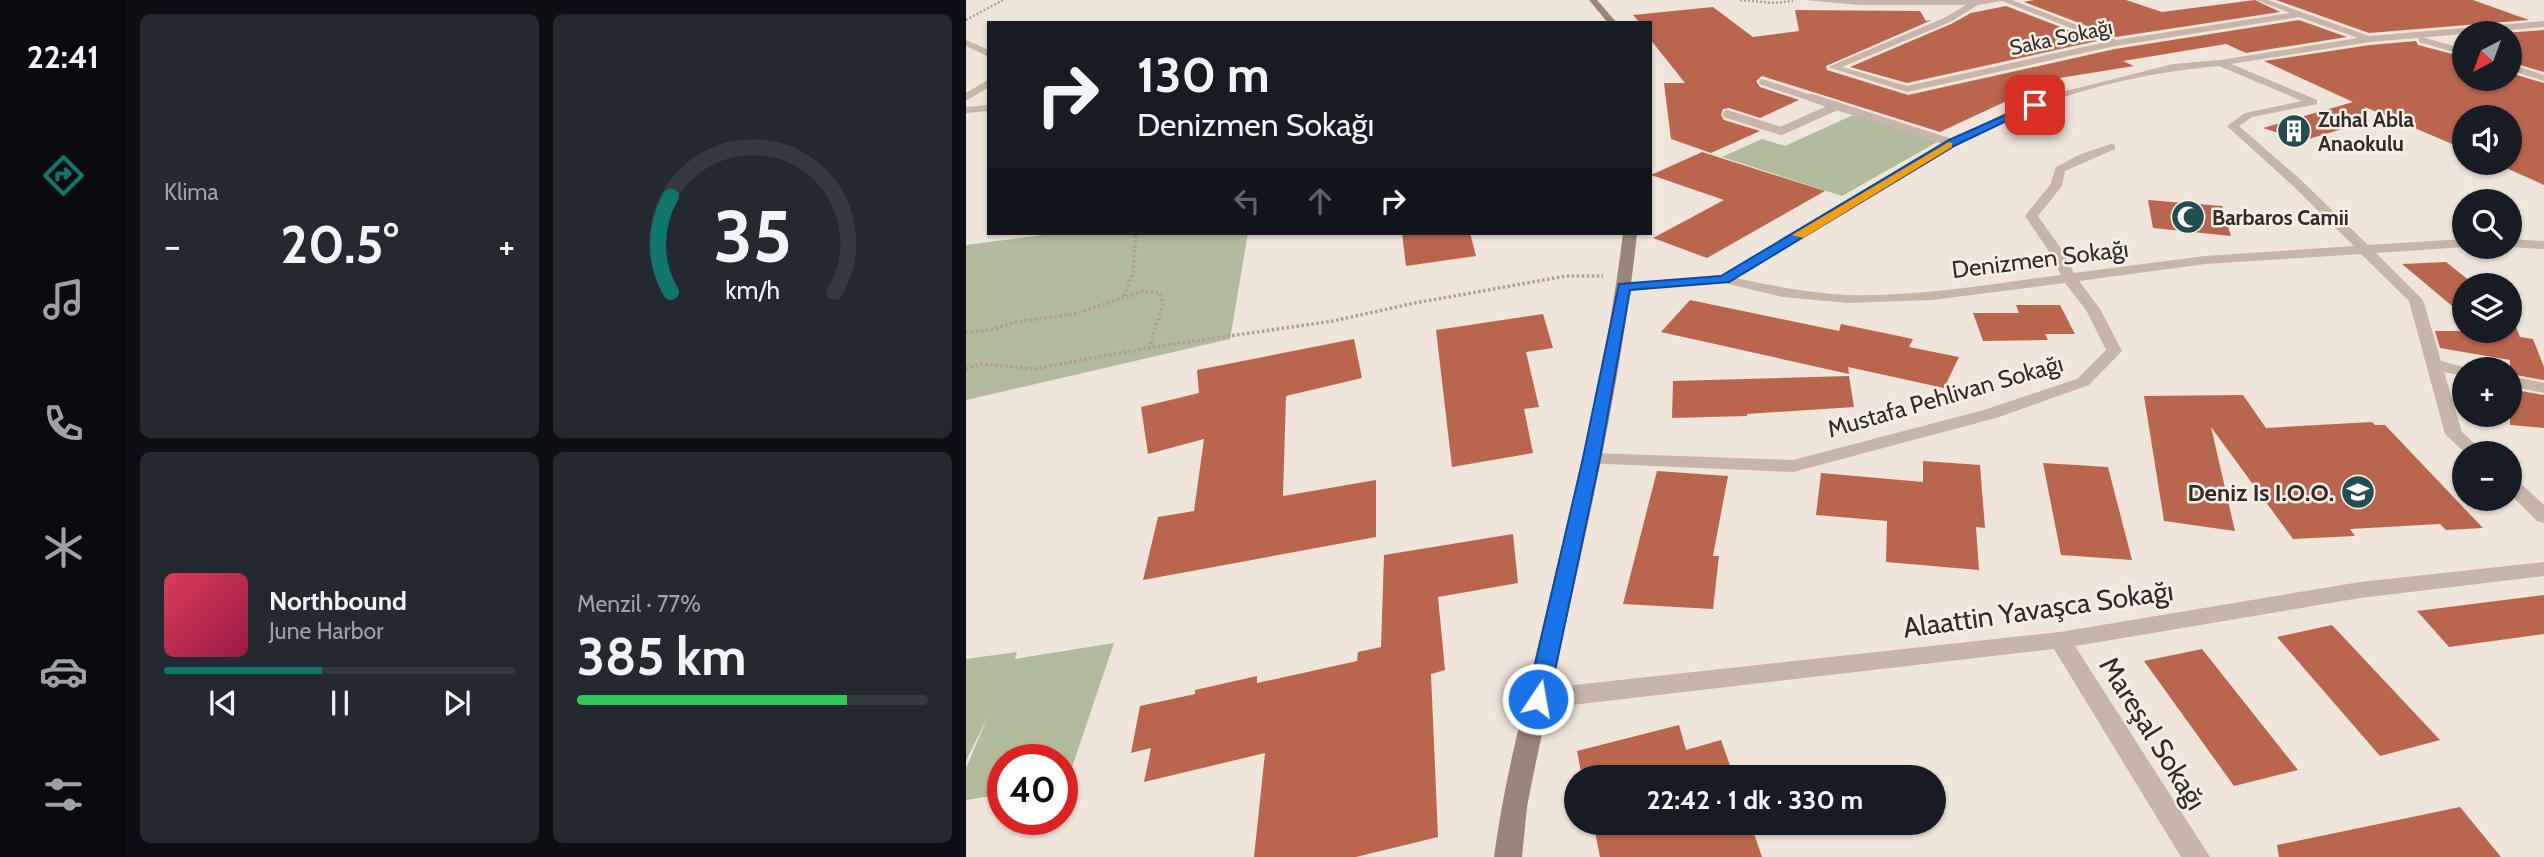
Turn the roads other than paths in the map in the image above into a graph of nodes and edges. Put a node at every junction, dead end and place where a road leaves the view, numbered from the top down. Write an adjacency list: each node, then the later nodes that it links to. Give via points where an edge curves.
1 (1593, 0): 8 (street)
2 (1809, 0): 6 (street)
3 (1998, 0): 6 (street)
4 (2005, 0): 12 (street)
5 (2261, 0): 7 (street)
6 (1977, 3): 12 (street, Saka Sokağı, via 1833,67 1907,89)
7 (2300, 14): 10 (street); 12 (street, Saka Sokağı)
8 (1611, 21)
9 (2544, 24): 10 (street)
10 (2370, 39): 13 (street, via 2427,40); 15 (street)
11 (966, 43): 14 (street)
12 (2115, 43)
13 (2452, 48)
14 (987, 53)
15 (2220, 63): 25 (street, via 2142,73 2058,96); 31 (street, via 2313,102 2249,115 2232,126)
16 (2522, 71): 17 (street)
17 (2544, 78)
18 (1762, 82): 21 (lane)
19 (987, 83): 20 (street)
20 (966, 98)
21 (1837, 106): 24 (lane, via 1781,131); 25 (lane)
22 (987, 108): 23 (street)
23 (966, 110)
24 (1727, 114)
25 (1952, 143): 32 (street)
26 (2111, 147): 33 (street, Mustafa Pehlivan Sokağı, via 2060,169 2056,186 2031,216)
27 (1630, 235): 34 (street)
28 (2452, 244): 31 (street, Denizmen Sokağı)
29 (2522, 244): 30 (street)
30 (2544, 245)
31 (2364, 249): 33 (street, Denizmen Sokağı, via 2205,260); 35 (street, via 2416,300)
32 (1724, 279): 33 (street, Denizmen Sokağı, via 1783,293 1848,299 1932,296); 34 (street, Denizmen Sokağı)
33 (2070, 279): 40 (street, Mustafa Pehlivan Sokağı, via 2093,309 2114,351 2082,382 1990,414 1793,466)
34 (1624, 282): 40 (street)
35 (2435, 365): 36 (street); 39 (street, via 2454,434)
36 (2452, 369)
37 (2522, 383): 38 (street)
38 (2544, 388)
39 (2462, 441)
40 (1591, 458): 45 (street)
41 (2522, 495): 42 (street)
42 (2544, 516)
43 (2544, 569): 44 (street, Alaattin Yavaşca Sokağı, via 2360,590)
44 (2060, 640): 45 (street, Alaattin Yavaşca Sokağı); 47 (street, Mareşal Sokağı)
45 (1538, 699): 46 (street)
46 (1508, 857)
47 (2196, 857)

